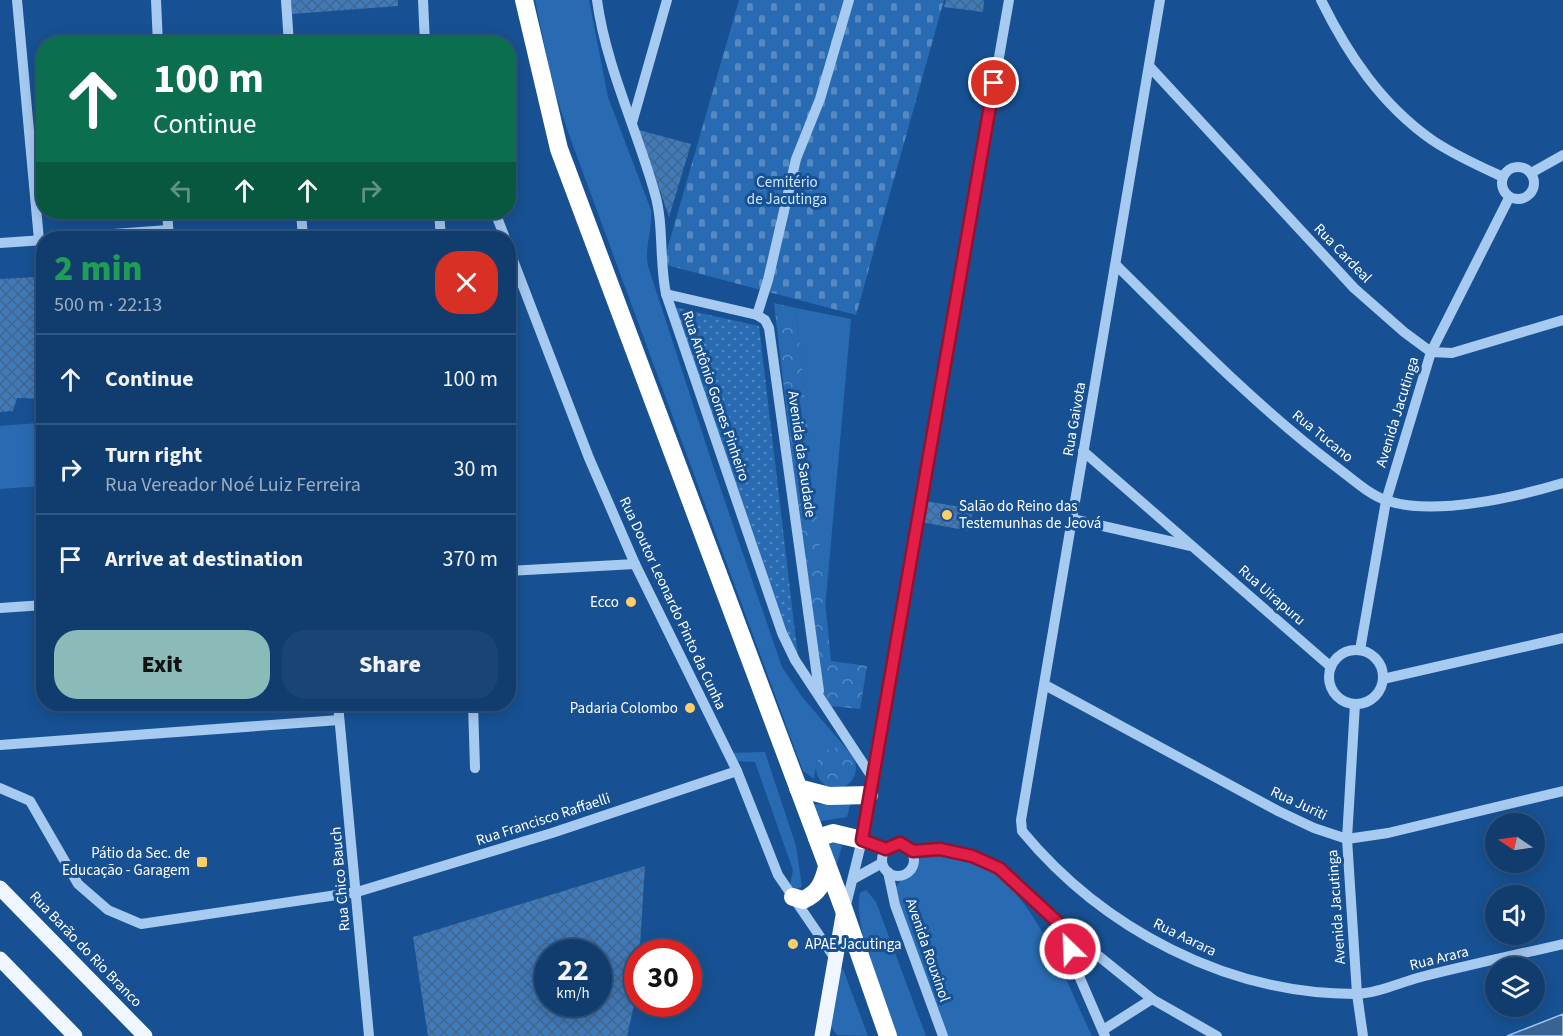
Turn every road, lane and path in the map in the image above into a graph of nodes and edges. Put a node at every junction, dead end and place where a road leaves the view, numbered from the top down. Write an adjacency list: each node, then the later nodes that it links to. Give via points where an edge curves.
1 (18, 0): 20 (street)
2 (156, 0): 12 (street)
3 (286, 0): 13 (street)
4 (423, 0): 14 (street)
5 (524, 0): 54 (highway, via 560,149)
6 (597, 0): 16 (street, Rua Antônio Gomes Pinheiro, via 613,70)
7 (667, 0): 16 (street)
8 (849, 0): 27 (street, via 820,99 796,159)
9 (1009, 0): 52 (street)
10 (1160, 0): 15 (street, Rua Gaivota)
11 (1321, 0): 19 (street, via 1341,40 1368,80 1398,112 1433,141)
12 (158, 36)
13 (289, 36)
14 (425, 36)
15 (1149, 66): 24 (street, Rua Gaivota); 29 (street, Rua Cardeal, via 1354,288)
16 (632, 123): 26 (street, Rua Antônio Gomes Pinheiro, via 656,195)
17 (1563, 155): 18 (street)
18 (1531, 173): 19 (street, via 1516,167); 21 (street, via 1535,184 1530,194 1520,200)
19 (1503, 177): 21 (street, via 1502,189)
20 (36, 188)
21 (1509, 198): 29 (street, Avenida Jacutinga)
22 (36, 240): 23 (street)
23 (0, 243)
24 (1116, 265): 30 (street, Rua Gaivota); 32 (street, Rua Tucano, via 1240,386 1306,444)
25 (516, 268): 35 (street, Rua Doutor Leonardo Pinto da Cunha, via 589,458)
26 (666, 294): 27 (street); 44 (street, Rua Antônio Gomes Pinheiro, via 783,633 795,660)
27 (757, 315): 44 (street, Avenida da Saudade, via 769,328)
28 (1563, 320): 29 (street, via 1452,353)
29 (1431, 352): 32 (street, Avenida Jacutinga)
30 (1083, 451): 33 (street, Rua Gaivota); 34 (street, Rua Uirapuru)
31 (1563, 483): 32 (street, via 1479,502 1434,505)
32 (1386, 501): 40 (street, Avenida Jacutinga)
33 (1072, 519): 34 (street, Rua Uirapuru); 43 (street, Rua Gaivota)
34 (1192, 546): 41 (street, Rua Uirapuru)
35 (635, 564): 36 (street); 51 (street, Rua Doutor Leonardo Pinto da Cunha)
36 (516, 571)
37 (36, 606): 38 (street)
38 (0, 608)
39 (1563, 638): 42 (street)
40 (1360, 650): 41 (street, via 1342,653); 42 (street, via 1374,657)
41 (1331, 667): 45 (street, via 1333,692)
42 (1383, 679): 45 (street, via 1370,700)
43 (1045, 685): 58 (street, Rua Juriti, via 1278,811); 60 (street, Rua Gaivota, via 1021,820 1022,831)
44 (820, 694): 52 (street, Rua Antônio Gomes Pinheiro)
45 (1355, 704): 58 (street, Avenida Jacutinga)
46 (338, 711): 48 (street, Rua Chico Bauch)
47 (473, 711): 50 (street)
48 (339, 720): 49 (street); 67 (street, Rua Chico Bauch)
49 (0, 745)
50 (475, 768)
51 (737, 771): 67 (street, Rua Francisco Raffaelli); 68 (street, Rua Doutor Leonardo Pinto da Cunha, via 778,875)
52 (872, 777): 56 (street)
53 (0, 788): 67 (street, Rua Francisco Raffaelli, via 30,801 78,884 108,910 141,924)
54 (798, 788): 56 (highway, via 829,796); 57 (highway)
55 (1563, 791): 58 (street, Rua Juriti, via 1388,833)
56 (869, 795): 59 (street)
57 (817, 838): 59 (highway, via 833,833); 63 (highway)
58 (1347, 839): 74 (street, Avenida Jacutinga)
59 (862, 840): 61 (street); 65 (street)
60 (1030, 841): 74 (street, Rua Aarara, via 1076,885 1128,924 1187,958 1232,975 1281,986)
61 (886, 849): 62 (street, via 900,843); 64 (street)
62 (913, 851): 64 (street, via 914,866 909,872 895,876); 70 (street, via 940,849 972,856 999,868)
63 (827, 867): 68 (highway, via 815,895 803,900); 69 (highway)
64 (885, 868): 65 (street); 82 (street, Avenida Rouxinol)
65 (853, 879): 69 (street)
66 (0, 888): 78 (main road, Rua Barão do Rio Branco)
67 (357, 892): 79 (street, Rua Chico Bauch)
68 (793, 897): 73 (street, Rua Doutor Leonardo Pinto da Cunha)
69 (844, 910): 73 (main road); 81 (highway)
70 (1065, 929): 75 (street); 76 (street, via 1076,969)
71 (1563, 944): 74 (street, Rua Arara)
72 (0, 959): 77 (main road)
73 (836, 960): 80 (main road)
74 (1357, 994): 84 (street, Avenida Jacutinga)
75 (1152, 999): 76 (street); 83 (street)
76 (1104, 1033)
77 (75, 1036)
78 (144, 1036)
79 (369, 1036)
80 (822, 1036)
81 (888, 1036)
82 (943, 1036)
83 (1217, 1036)
84 (1363, 1036)

